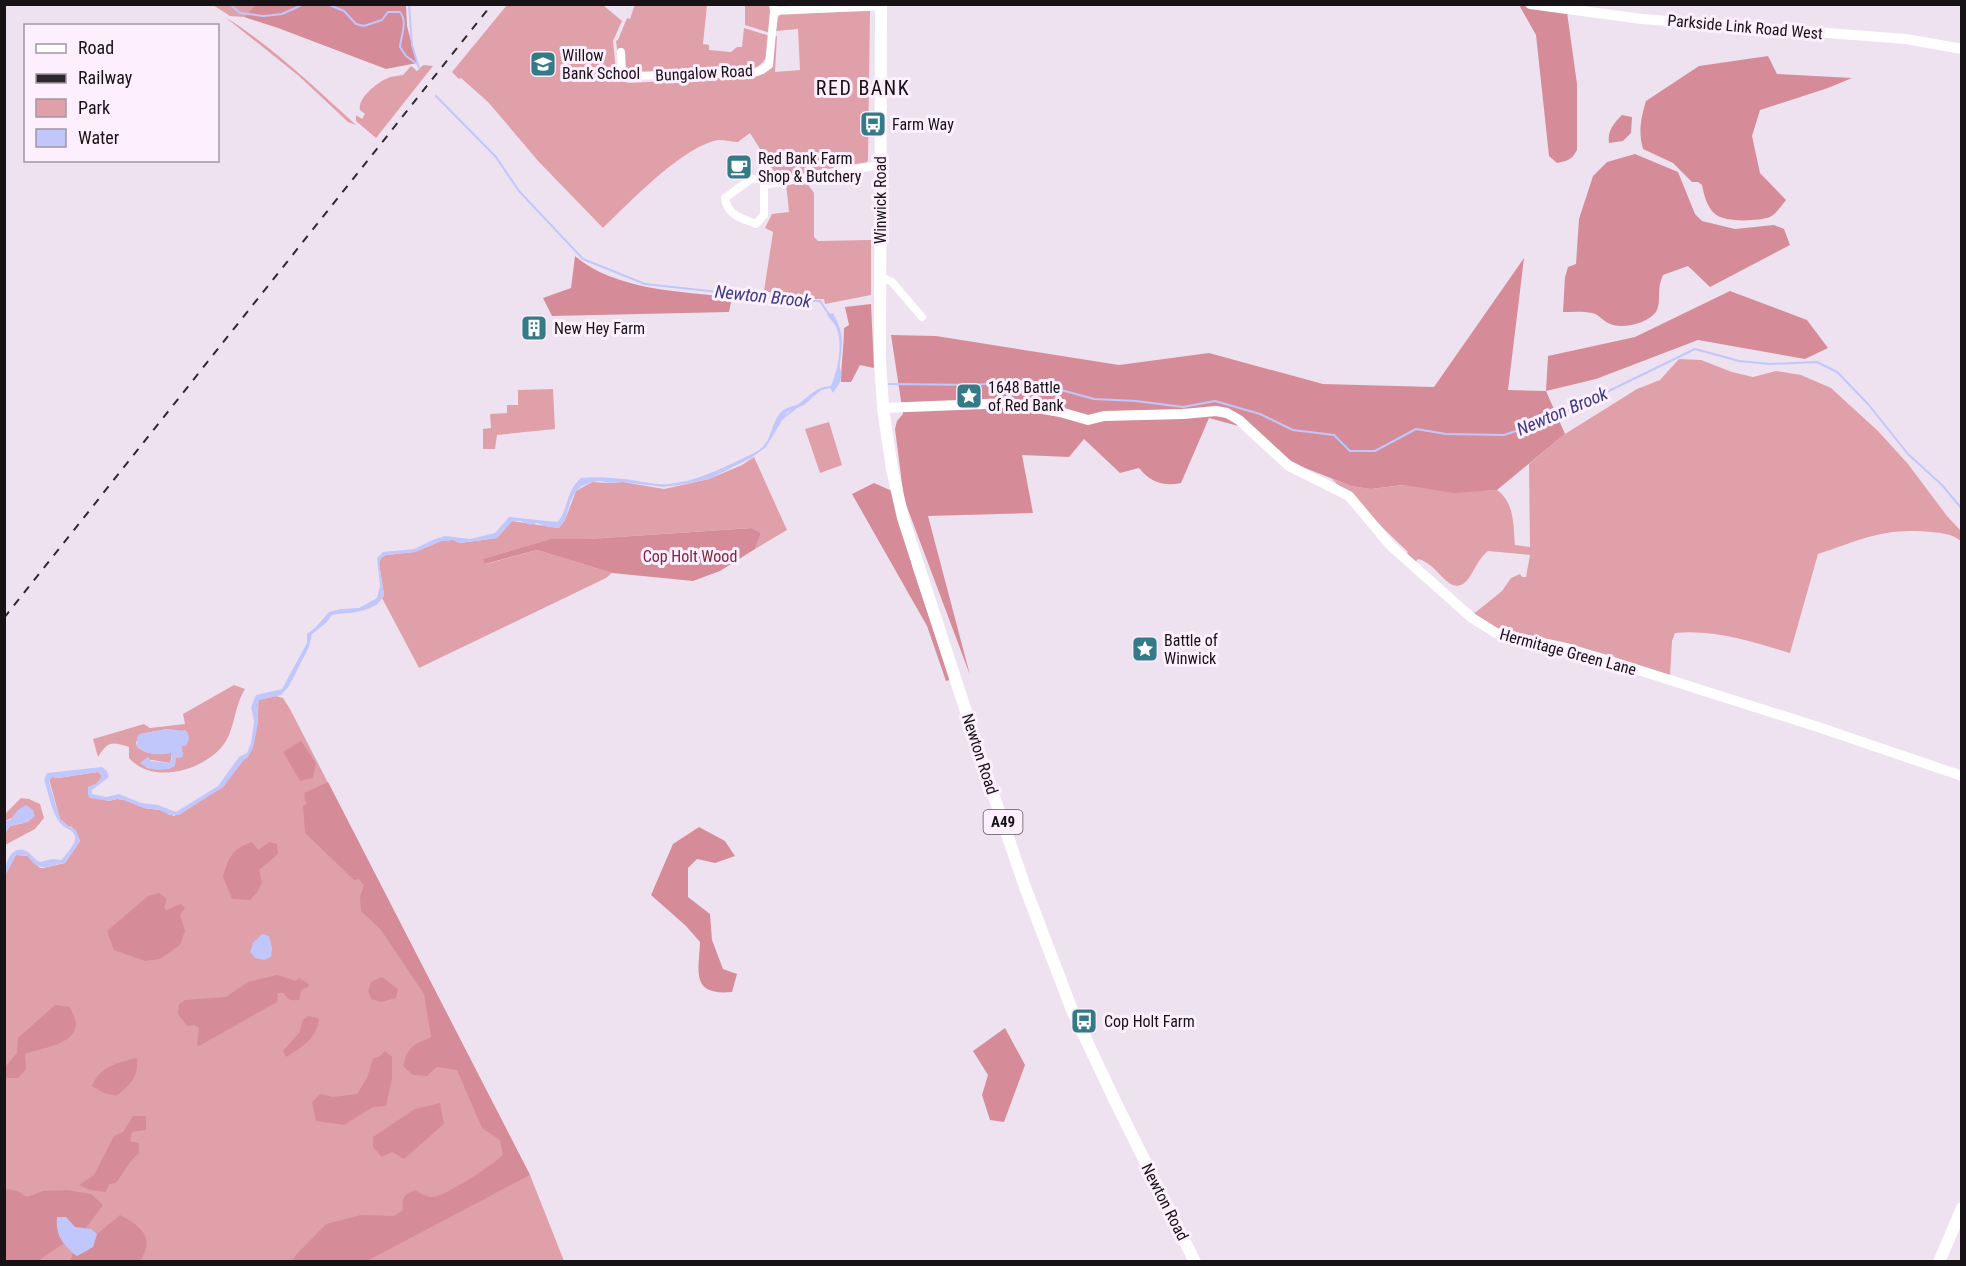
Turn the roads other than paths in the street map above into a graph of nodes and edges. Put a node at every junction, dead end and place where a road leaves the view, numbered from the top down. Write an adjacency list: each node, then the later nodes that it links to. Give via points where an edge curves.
1 (1530, 4): 6 (street, Parkside Link Road West, via 1642,19 1906,39)
2 (861, 5): 3 (street); 4 (street)
3 (880, 5): 8 (main road, Winwick Road / A49)
4 (819, 6): 5 (street)
5 (774, 8): 7 (street, Bungalow Road, via 769,65 754,73 628,76 622,71)
6 (1962, 49)
7 (621, 52)
8 (880, 165): 9 (street, via 764,185 764,215 756,224 729,211 725,198); 10 (main road, Winwick Road / A49)
9 (756, 179)
10 (880, 276): 11 (street, via 892,282); 12 (main road, Winwick Road / A49)
11 (922, 317)
12 (880, 360): 13 (main road, Newton Road / A49)
13 (883, 408): 14 (street, Hermitage Green Lane, via 1009,403 1088,420 1104,416 1227,413 1289,466 1349,496 1391,546 1472,618 1496,633 1610,661); 16 (main road, Newton Road / A49, via 892,469 911,545 1025,887 1072,1010)
14 (1962, 776)
15 (1962, 1208): 17 (main road)
16 (1195, 1262)
17 (1939, 1262)

